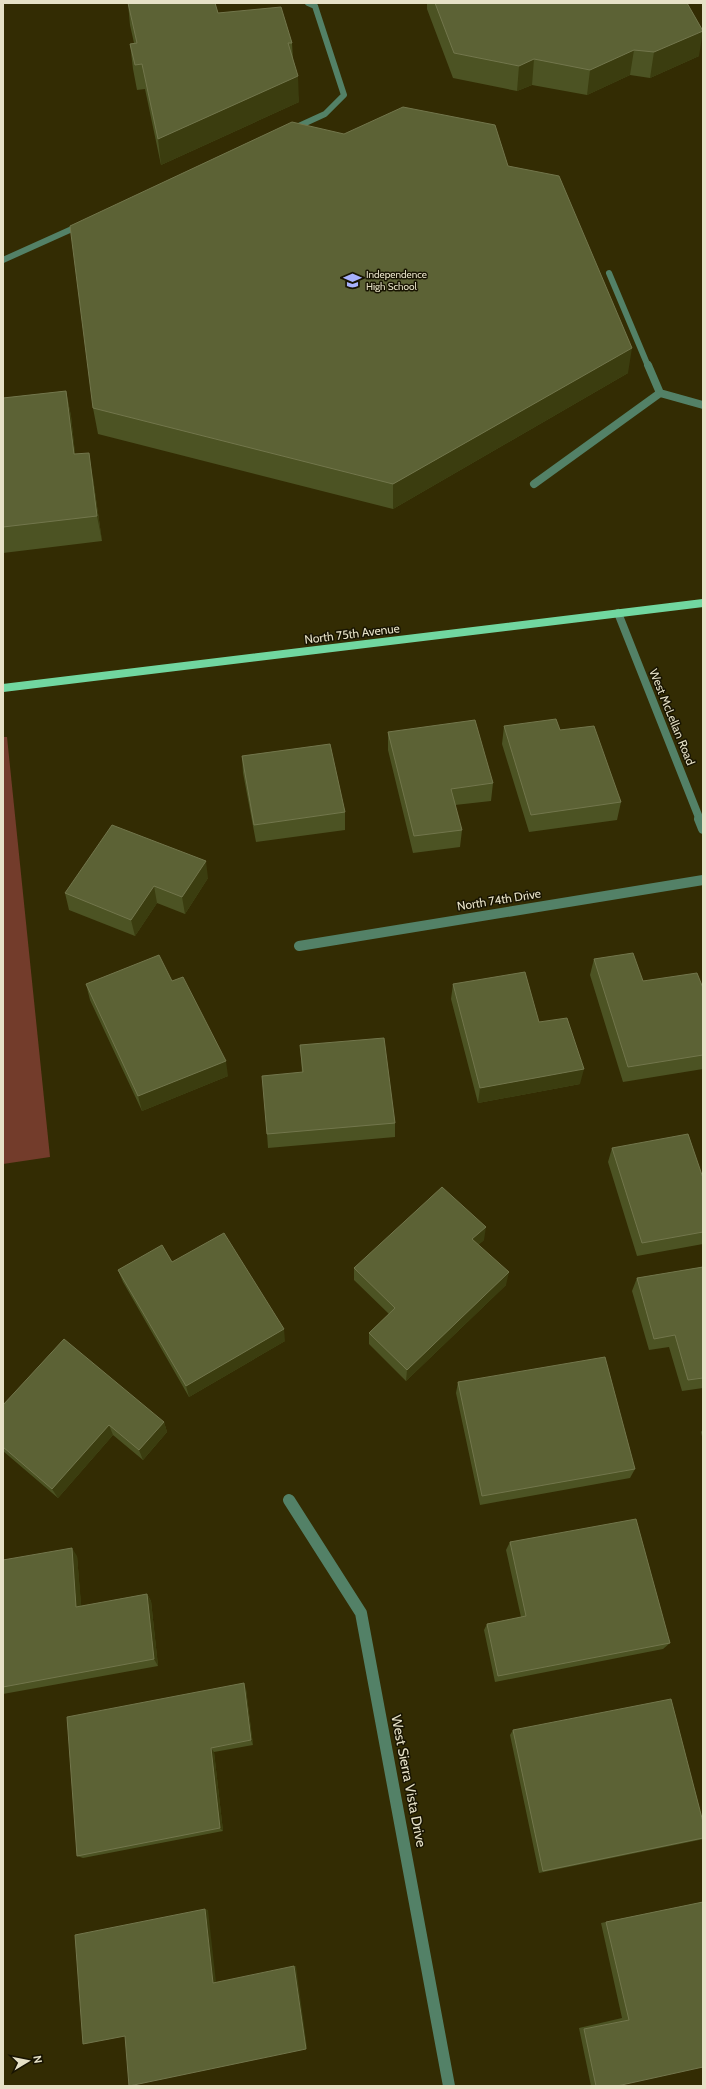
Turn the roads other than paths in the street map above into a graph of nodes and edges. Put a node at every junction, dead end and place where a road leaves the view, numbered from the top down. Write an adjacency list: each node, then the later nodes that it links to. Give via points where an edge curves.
1 (308, 3): 2 (street, via 315,6 344,95 325,114)
2 (283, 133)
3 (90, 221): 4 (street)
4 (3, 260)
5 (609, 273): 6 (street)
6 (660, 393): 7 (street); 8 (street)
7 (703, 405)
8 (534, 484)
9 (703, 603): 10 (main road, North 75th Avenue)
10 (618, 614): 11 (main road, North 75th Avenue); 12 (street, West McLellan Road)
11 (3, 688)
12 (703, 829)
13 (703, 880): 14 (street, North 74th Drive)
14 (299, 946)
15 (290, 1500): 16 (street, West Sierra Vista Drive, via 361,1613)
16 (449, 2086)

